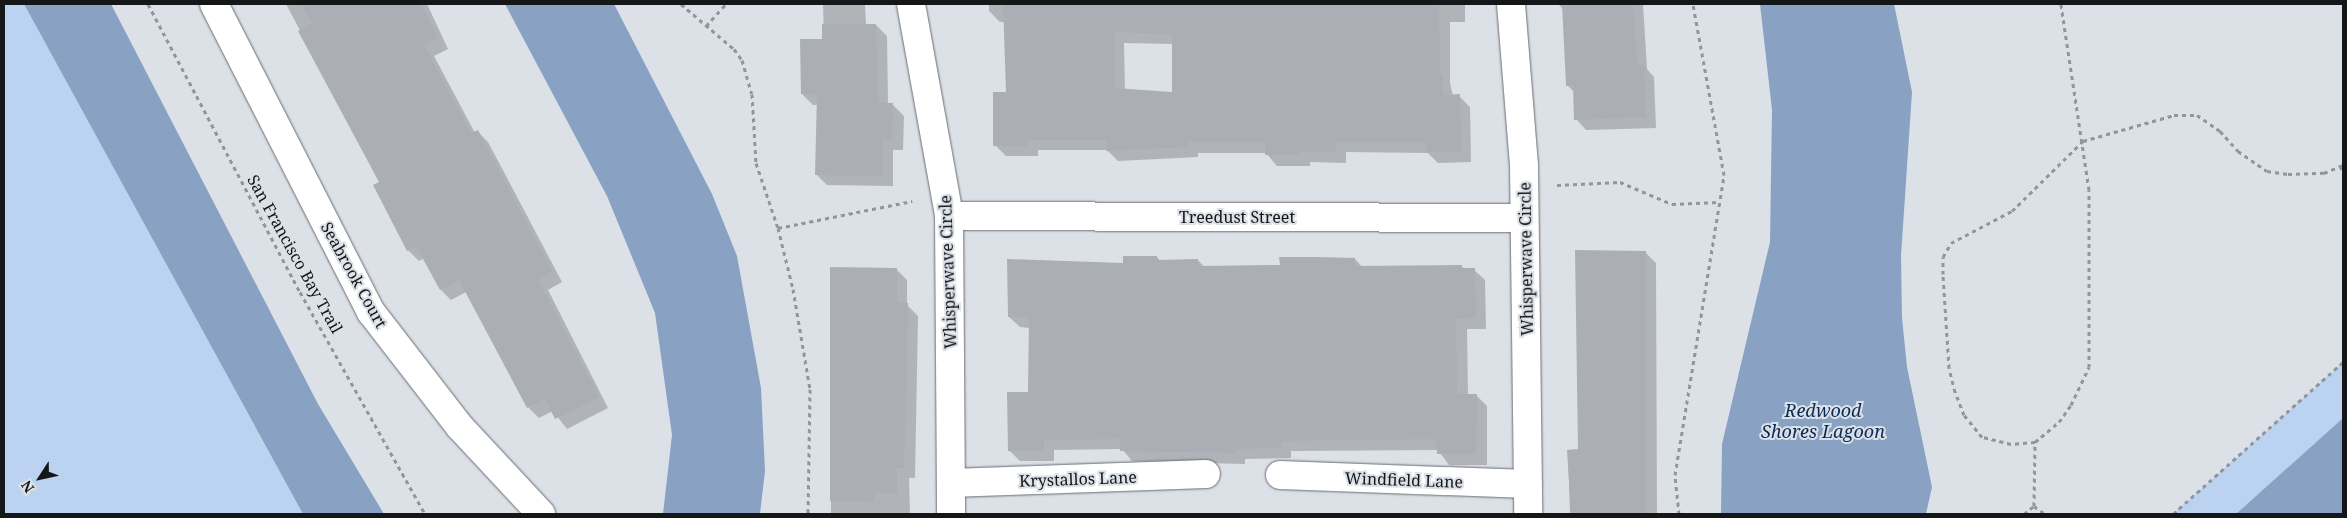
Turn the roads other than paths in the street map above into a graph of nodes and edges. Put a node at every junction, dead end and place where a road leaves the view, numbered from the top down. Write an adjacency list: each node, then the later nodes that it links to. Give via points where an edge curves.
1 (214, 4): 10 (street, Seabrook Court, via 371,312 460,427)
2 (911, 4): 4 (street, Whisperwave Circle)
3 (1511, 4): 5 (street, Whisperwave Circle, via 1523,133)
4 (949, 216): 5 (street, Treedust Street); 8 (street, Whisperwave Circle)
5 (1524, 218): 9 (street, Whisperwave Circle)
6 (1206, 474): 8 (street, Krystallos Lane)
7 (1280, 475): 9 (street, Windfield Lane)
8 (951, 483): 11 (street, Whisperwave Circle)
9 (1528, 484): 12 (street, Whisperwave Circle)
10 (541, 514)
11 (951, 514)
12 (1528, 514)

